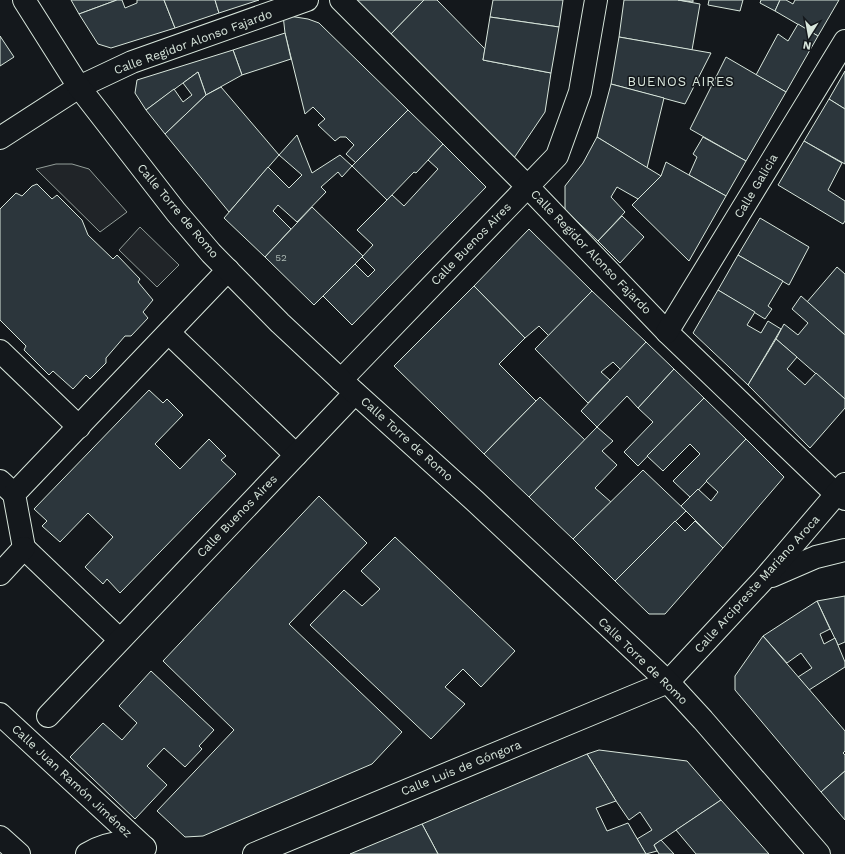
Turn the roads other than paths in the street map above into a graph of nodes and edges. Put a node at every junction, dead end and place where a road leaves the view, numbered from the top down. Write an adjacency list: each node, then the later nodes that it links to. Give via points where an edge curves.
1 (24, 0): 6 (street, Calle Torre de Romo)
2 (307, 0): 6 (street, Calle Regidor Alonso Fajardo, via 132,62)
3 (341, 0): 8 (street, Calle Regidor Alonso Fajardo)
4 (596, 0): 8 (street, Calle Buenos Aires, via 580,92 557,156)
5 (845, 41): 10 (street, Calle Galicia)
6 (79, 87): 7 (street, Calle Regidor Alonso Fajardo); 9 (street, Calle Torre de Romo, via 176,212)
7 (0, 138)
8 (527, 186): 10 (street, Calle Regidor Alonso Fajardo); 13 (street, Calle Buenos Aires)
9 (228, 270): 11 (street); 13 (street, Calle Torre de Romo)
10 (667, 332): 17 (street, Calle Regidor Alonso Fajardo)
11 (169, 333): 14 (street); 15 (street)
12 (0, 351): 14 (street)
13 (348, 387): 15 (street, Calle Buenos Aires); 23 (street, Calle Torre de Romo, via 475,501)
14 (79, 427): 16 (street)
15 (296, 455): 22 (street, Calle Buenos Aires)
16 (7, 487): 18 (street)
17 (842, 493): 21 (street, Calle Arcipreste Mariano Aroca)
18 (24, 548): 20 (street); 22 (street)
19 (845, 550): 21 (street, via 790,566)
20 (0, 574)
21 (763, 580): 23 (street, Calle Arcipreste Mariano Aroca)
22 (119, 640): 25 (street, Calle Buenos Aires)
23 (668, 682): 30 (street, Calle Luis de Góngora); 31 (street, Calle Torre de Romo)
24 (0, 714): 27 (street, Calle Juan Ramón Jiménez)
25 (48, 716)
26 (0, 837): 28 (street)
27 (149, 851): 29 (street, via 129,843 113,843 98,847)
28 (18, 854)
29 (87, 854)
30 (254, 854)
31 (818, 854)

